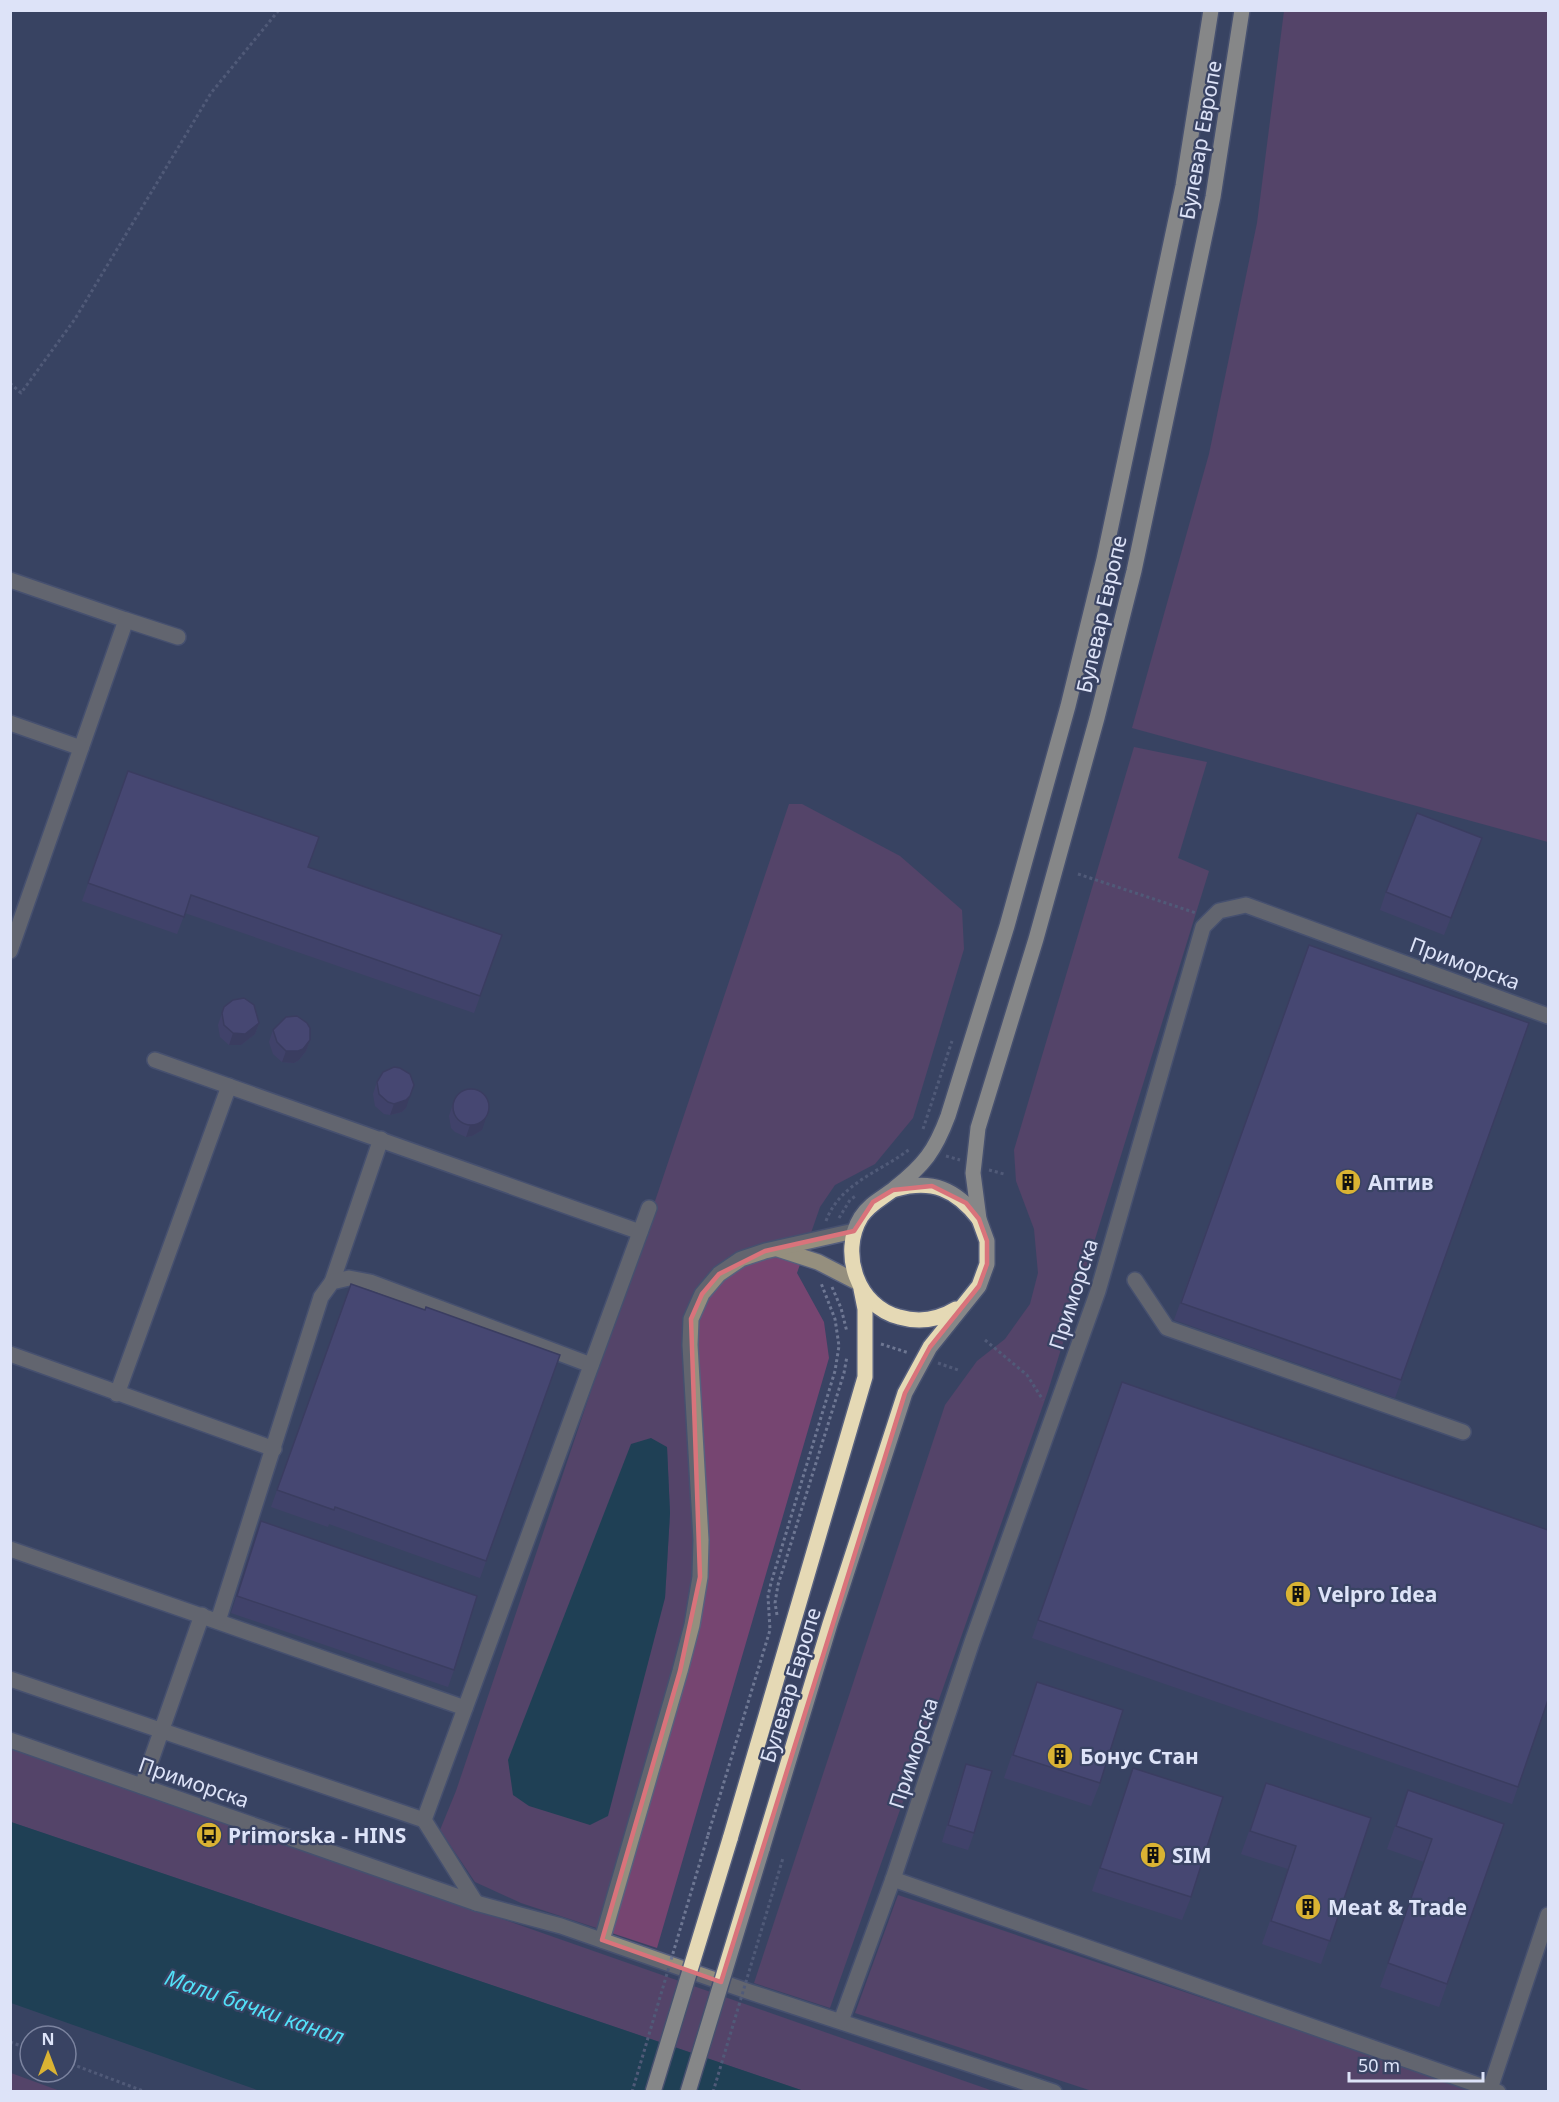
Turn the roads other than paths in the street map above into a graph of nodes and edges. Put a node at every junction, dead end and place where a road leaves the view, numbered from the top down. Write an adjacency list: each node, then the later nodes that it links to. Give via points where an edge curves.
1 (1211, 10): 13 (main road, Булевар Европе, via 1183,186 1104,559 1068,706 1007,926 948,1116 928,1159)
2 (1242, 10): 15 (main road, Булевар Европе, via 1213,198 1134,571 1039,928 978,1128 973,1173)
3 (10, 580): 4 (street)
4 (126, 620): 5 (street); 7 (street)
5 (178, 638)
6 (10, 723): 7 (street)
7 (81, 748): 8 (street)
8 (10, 951)
9 (1548, 1016): 37 (street, Приморска, via 1246,904 1219,911 1203,927 1105,1270 972,1642)
10 (155, 1060): 11 (street)
11 (229, 1086): 12 (street); 25 (street)
12 (381, 1138): 17 (street); 20 (street)
13 (893, 1190): 15 (main road, Булевар Европе, via 912,1185 950,1192); 16 (main road, Булевар Европе, via 873,1202)
14 (649, 1208): 17 (street)
15 (979, 1219): 22 (main road, Булевар Европе, via 987,1240 987,1264 979,1286)
16 (854, 1231): 18 (street); 21 (main road, Булевар Европе, via 852,1263)
17 (640, 1232): 24 (street)
18 (778, 1250): 21 (street, via 822,1264); 40 (street, via 741,1259 719,1274 702,1294 692,1319 700,1577 686,1648)
19 (1136, 1280): 26 (street, via 1167,1328)
20 (332, 1282): 24 (street, via 349,1278 369,1282); 27 (street, via 321,1297)
21 (859, 1285): 22 (main road, Булевар Европе, via 877,1306 897,1317 921,1321 944,1316); 42 (main road, Булевар Европе, bridge, via 865,1309 865,1377)
22 (964, 1304): 43 (main road, Булевар Европе, bridge, via 930,1347 901,1404)
23 (10, 1354): 25 (street)
24 (591, 1365): 32 (street)
25 (117, 1394): 27 (street)
26 (1463, 1432)
27 (274, 1449): 30 (street)
28 (10, 1549): 29 (street)
29 (202, 1615): 30 (street); 33 (street)
30 (218, 1621): 32 (street)
31 (10, 1679): 33 (street)
32 (465, 1708): 36 (street)
33 (161, 1731): 35 (street); 36 (street)
34 (10, 1740): 35 (street, Приморска)
35 (142, 1786): 38 (street, Приморска)
36 (424, 1820): 38 (street)
37 (893, 1879): 41 (street, Приморска); 45 (street)
38 (476, 1903): 40 (street, Приморска)
39 (1548, 1916): 45 (street)
40 (602, 1940): 41 (street, Приморска)
41 (841, 2021): 44 (street, Приморска)
42 (653, 2091)
43 (688, 2091)
44 (1054, 2091)
45 (1492, 2091)

